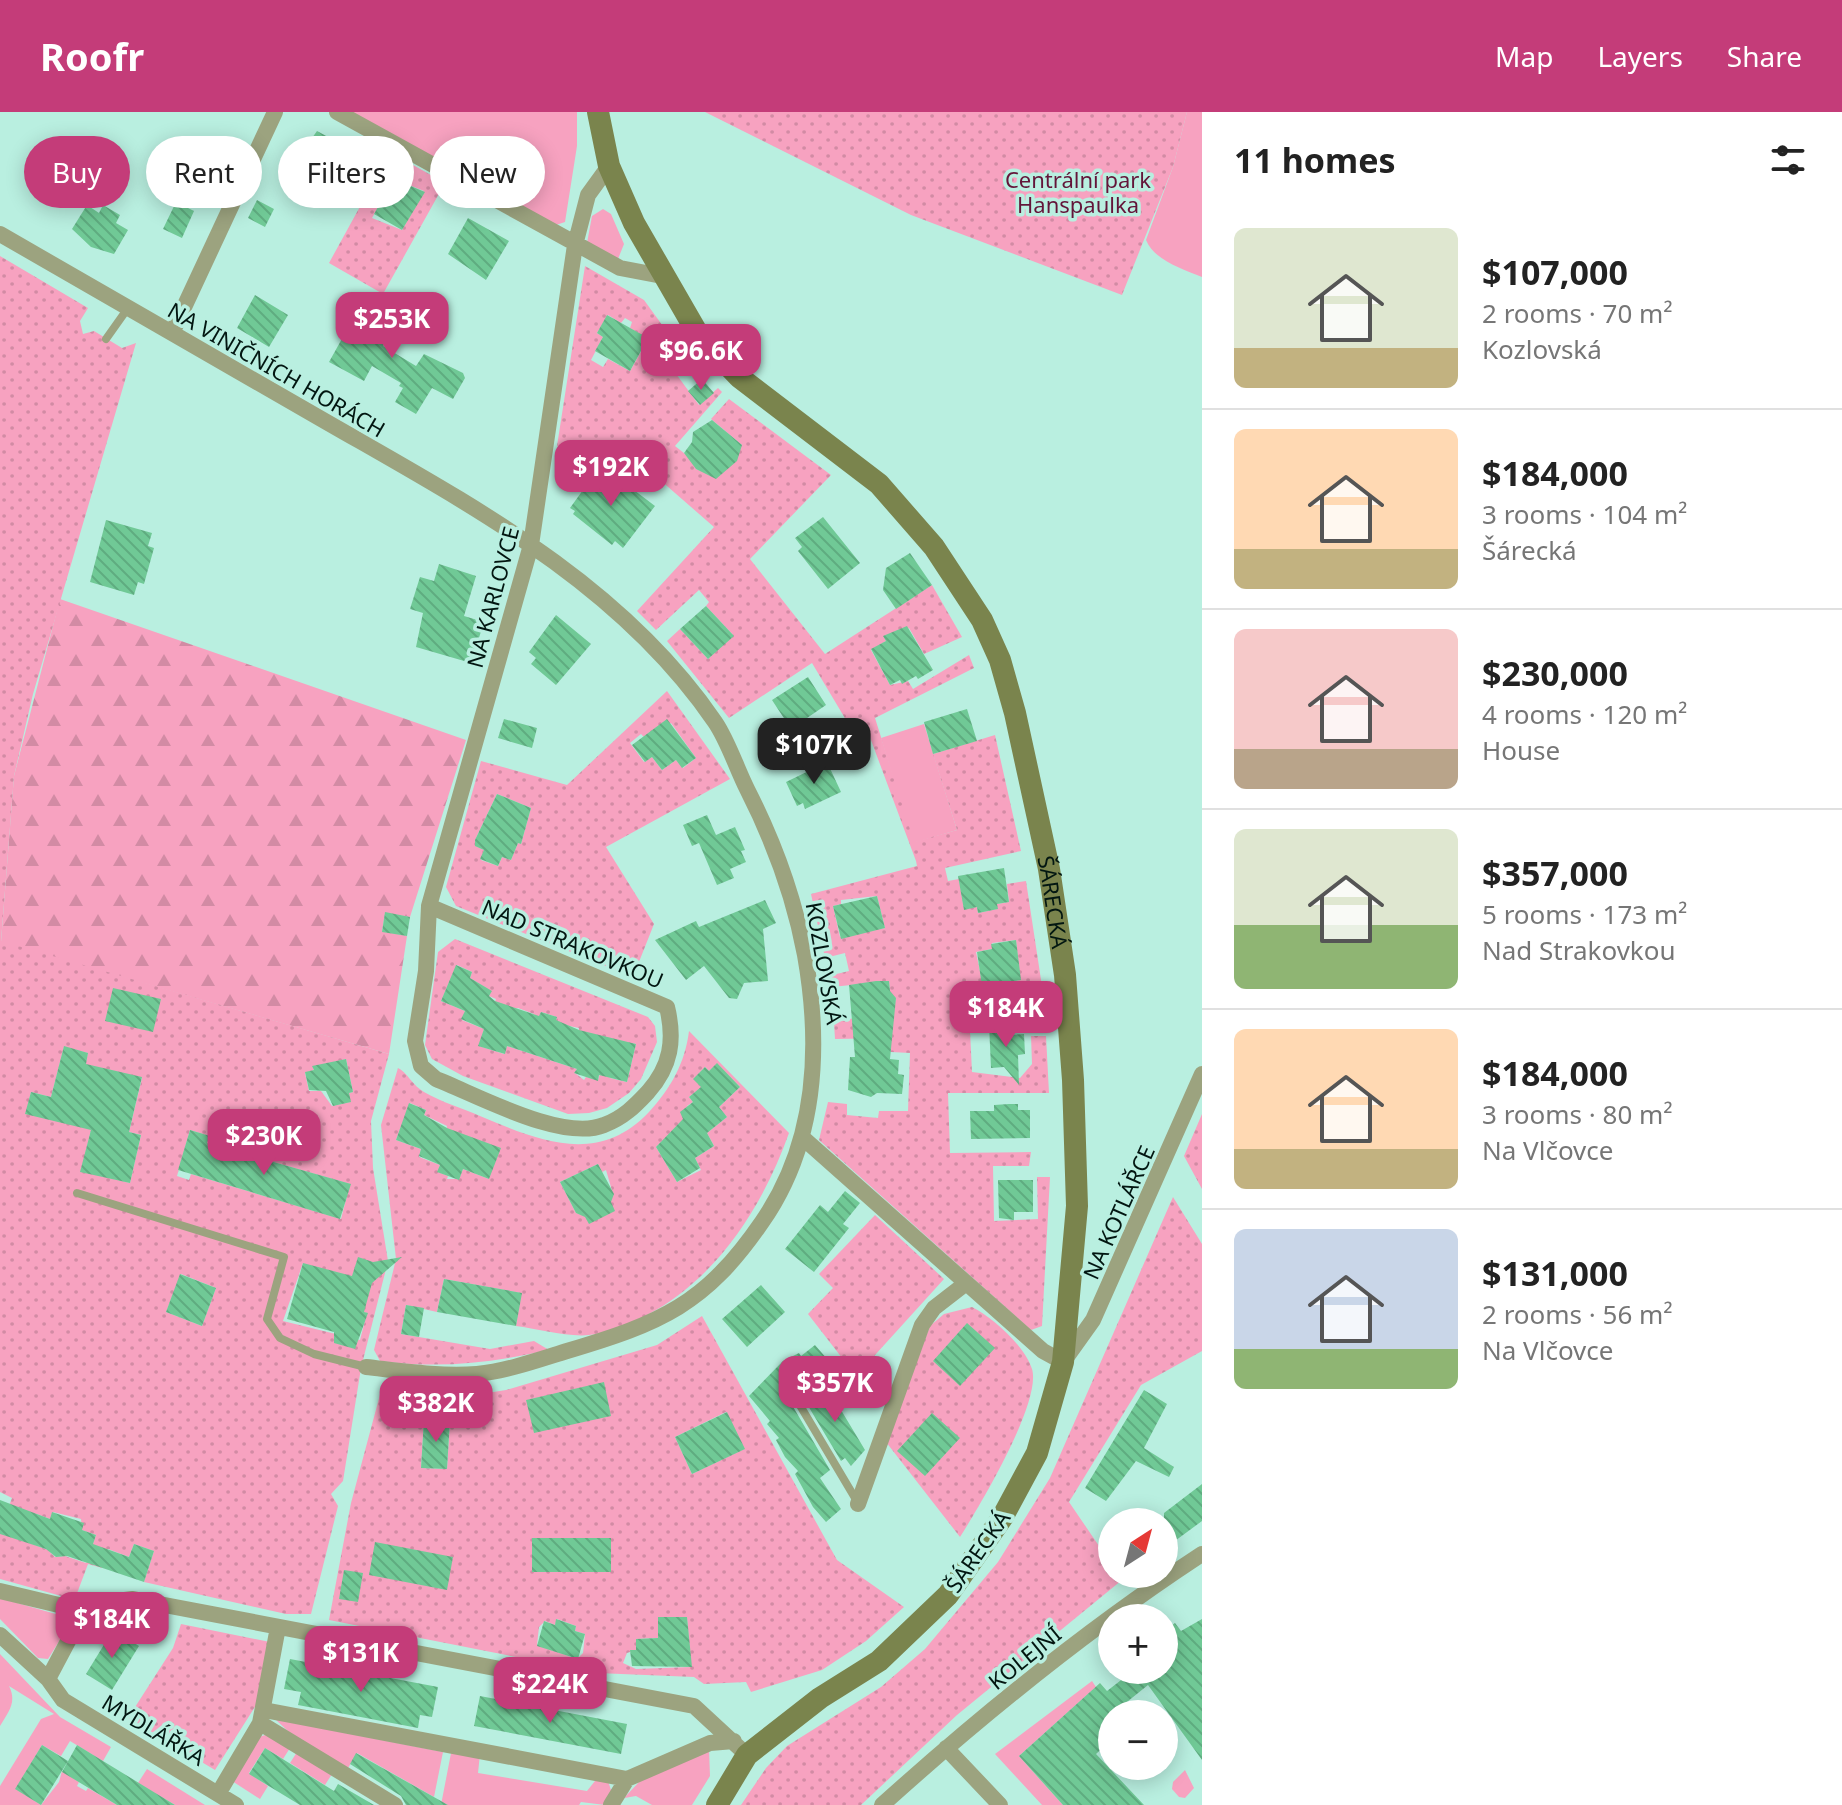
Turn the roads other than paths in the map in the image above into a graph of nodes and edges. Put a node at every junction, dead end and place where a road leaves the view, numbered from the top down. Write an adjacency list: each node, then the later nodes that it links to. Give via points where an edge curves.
1 (275, 112): 9 (street)
2 (337, 112): 6 (street)
3 (598, 112): 4 (street, ŠÁRECKÁ)
4 (609, 166): 6 (street, NA KARLOVCE, via 588,195); 7 (street, ŠÁRECKÁ)
5 (0, 234): 8 (street, NA VINIČNÍCH HORÁCH)
6 (575, 245): 7 (street, via 620,268); 11 (street, NA KARLOVCE)
7 (662, 276): 18 (street, ŠÁRECKÁ, via 698,334 739,377 869,476 905,512 960,582 1000,660 1027,765 1065,975 1077,1206)
8 (128, 308): 9 (street, NA VINIČNÍCH HORÁCH); 10 (lane)
9 (172, 333): 11 (street, NA VINIČNÍCH HORÁCH)
10 (106, 339)
11 (531, 545): 12 (street, NA KARLOVCE); 15 (street, KOZLOVSKÁ, via 595,590 675,669 717,724 777,852 803,944 815,1022)
12 (429, 906): 13 (street, NA KARLOVCE); 13 (street, NAD STRAKOVKOU, via 667,1007 671,1054 631,1111 602,1127 559,1128 436,1079 421,1066)
13 (415, 1041)
14 (1202, 1074): 18 (street, NA KOTLÁŘCE, via 1093,1320)
15 (803, 1138): 17 (street); 20 (street, KOZLOVSKÁ, via 767,1216 730,1265 706,1289 654,1323 478,1374)
16 (77, 1193): 20 (lane, via 284,1257 267,1319 280,1338 314,1354)
17 (965, 1284): 18 (street); 21 (street, via 934,1308 922,1325)
18 (1063, 1362): 29 (street, ŠÁRECKÁ, via 1037,1453 1002,1518 948,1595 879,1661)
19 (840, 1363): 21 (lane, via 795,1397)
20 (366, 1367)
21 (858, 1504)
22 (1202, 1554): 30 (street, KOLEJNÍ, via 1120,1608)
23 (0, 1591): 24 (street)
24 (84, 1611): 25 (street, via 133,1599); 27 (street)
25 (278, 1627): 28 (street, MYDLÁŘKA); 29 (street, via 694,1706)
26 (0, 1635): 27 (street, MYDLÁŘKA)
27 (48, 1679): 32 (street, MYDLÁŘKA, via 63,1700)
28 (262, 1716): 31 (street); 32 (street, MYDLÁŘKA); 34 (street)
29 (741, 1748): 31 (street, via 710,1743); 36 (street, ŠÁRECKÁ)
30 (946, 1748): 37 (street, KOLEJNÍ); 38 (street)
31 (627, 1779): 35 (street)
32 (218, 1794): 33 (street, MYDLÁŘKA)
33 (236, 1805)
34 (395, 1805)
35 (611, 1805)
36 (717, 1805)
37 (882, 1805)
38 (1000, 1805)

